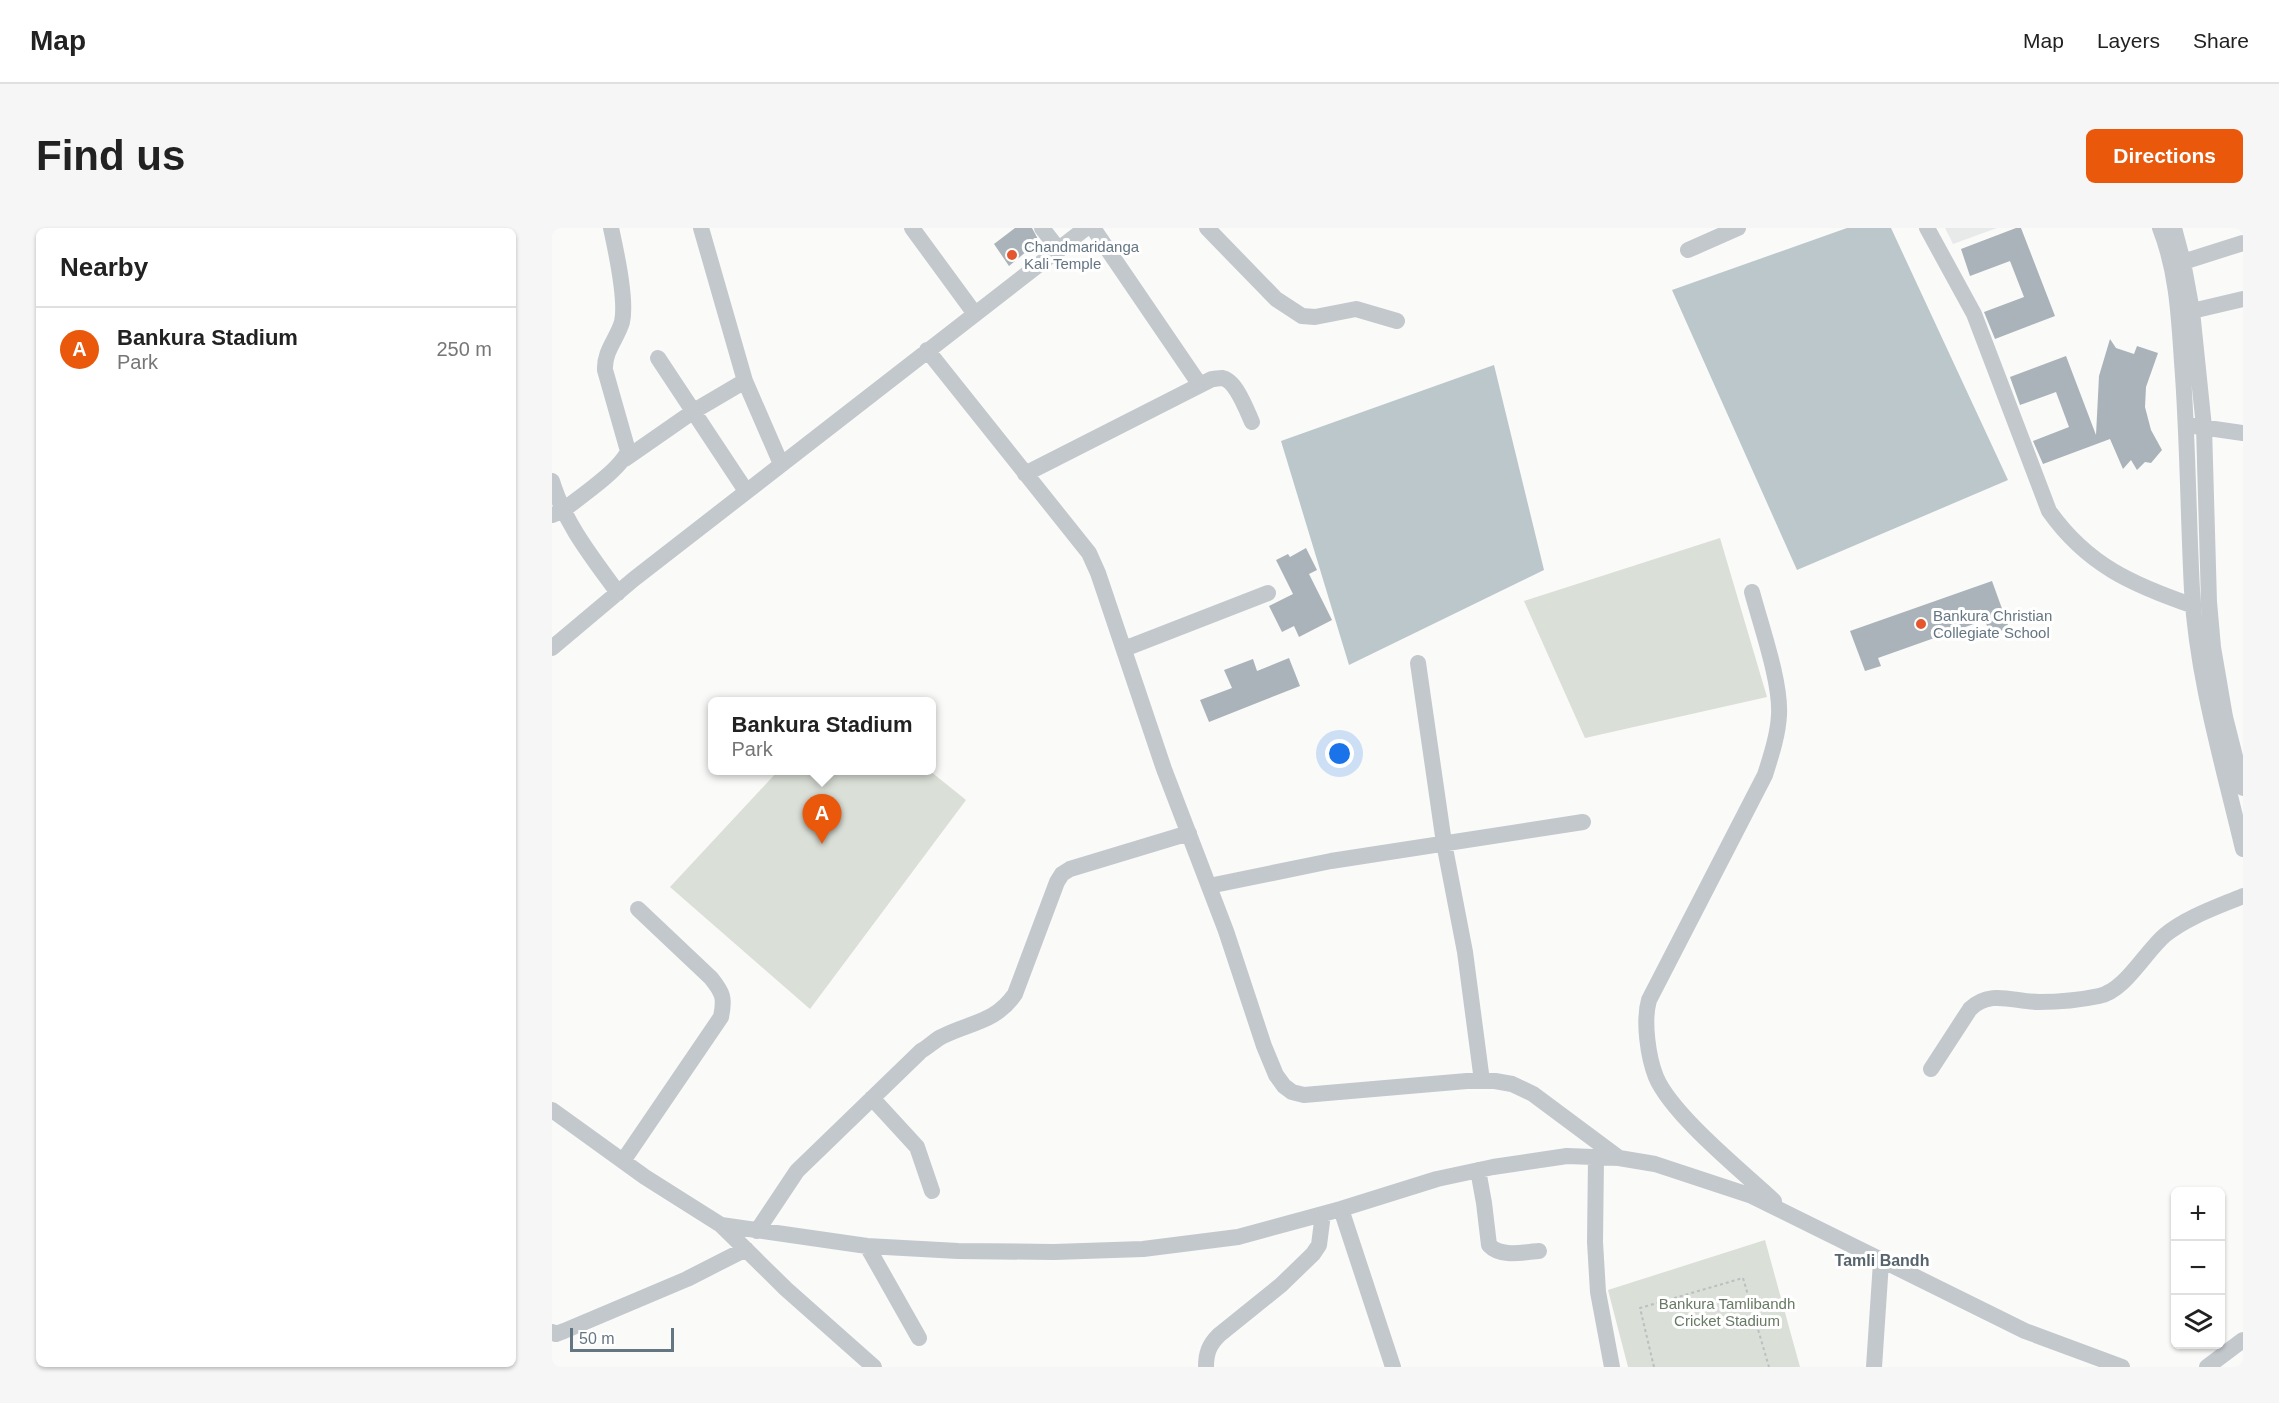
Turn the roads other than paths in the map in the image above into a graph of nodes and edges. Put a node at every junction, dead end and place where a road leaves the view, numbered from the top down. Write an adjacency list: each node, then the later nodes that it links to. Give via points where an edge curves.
1 (611, 228): 28 (street, via 623,306 622,321 604,360 626,439)
2 (701, 228): 22 (street)
3 (912, 228): 18 (street)
4 (1042, 228): 13 (street)
5 (1086, 228): 13 (street)
6 (1093, 228): 23 (street)
7 (1207, 228): 19 (street, via 1276,299 1302,316 1356,309)
8 (1738, 228): 14 (street)
9 (1927, 228): 37 (street, via 1974,314 2049,511 2065,533 2094,558 2151,591)
10 (2160, 228): 26 (street, via 2174,275)
11 (2174, 228): 15 (street)
12 (2243, 243): 15 (street)
13 (1059, 250): 18 (street)
14 (1688, 250)
15 (2183, 262): 17 (street)
16 (2243, 299): 17 (street)
17 (2192, 311): 26 (street)
18 (975, 314): 20 (street)
19 (1397, 321)
20 (927, 350): 29 (street); 30 (street)
21 (658, 358): 24 (street)
22 (745, 381): 24 (street); 29 (street)
23 (1200, 385): 25 (street, via 1212,379 1229,381); 30 (street)
24 (694, 411): 28 (street); 32 (street)
25 (1252, 422)
26 (2195, 426): 27 (street); 37 (street); 41 (street, via 2213,648 2224,717)
27 (2243, 434)
28 (625, 459): 33 (street)
29 (781, 464): 32 (street)
30 (1025, 474): 39 (street, via 1089,553)
31 (552, 481): 33 (street)
32 (746, 491): 35 (street)
33 (557, 513): 35 (street)
34 (1752, 592): 60 (street, via 1777,691 1779,716 1772,752 1765,775 1648,1000 1645,1015 1655,1076 1663,1089 1697,1129)
35 (618, 593): 38 (street)
36 (1268, 593): 39 (street)
37 (2194, 606): 45 (street, via 2202,680)
38 (552, 648)
39 (1124, 649): 43 (street)
40 (1418, 663): 44 (street)
41 (2243, 788)
42 (1583, 822): 44 (street)
43 (1189, 833): 46 (street); 51 (street, via 1062,874 1007,1006 982,1022 941,1038)
44 (1444, 843): 46 (street); 50 (street, via 1465,952)
45 (2243, 849)
46 (1209, 885): 50 (street, via 1264,1046 1276,1075 1292,1092 1320,1095)
47 (2243, 896): 49 (street, via 2165,936 2110,993 2038,1002 1996,997 1977,1002)
48 (638, 909): 55 (street, via 711,978 724,1003 721,1017)
49 (1931, 1069)
50 (1482, 1081): 54 (street, via 1512,1084 1533,1094)
51 (872, 1098): 57 (street, via 917,1148); 62 (street, via 797,1171)
52 (552, 1110): 55 (street)
53 (1596, 1157): 54 (street); 56 (street, via 1568,1156); 73 (street, via 1598,1293)
54 (1619, 1158): 60 (street, via 1655,1164 1752,1196)
55 (624, 1161): 61 (street)
56 (1478, 1170): 58 (street); 65 (street, via 1489,1245 1501,1253)
57 (932, 1191)
58 (1341, 1209): 59 (street); 72 (street)
59 (1323, 1214): 63 (street, via 1238,1237 1143,1249 1054,1252); 71 (street, via 1319,1245 1313,1254 1210,1344)
60 (1790, 1216): 66 (street)
61 (722, 1225): 62 (street); 64 (street)
62 (757, 1231): 63 (street)
63 (867, 1246): 68 (street)
64 (746, 1249): 67 (street, via 687,1279 564,1331); 70 (street)
65 (1539, 1251)
66 (1881, 1262): 74 (street); 75 (street, via 2025,1331)
67 (552, 1332)
68 (920, 1338)
69 (2243, 1340): 76 (street)
70 (874, 1367)
71 (1206, 1367)
72 (1394, 1367)
73 (1612, 1367)
74 (1874, 1367)
75 (2122, 1367)
76 (2207, 1367)

